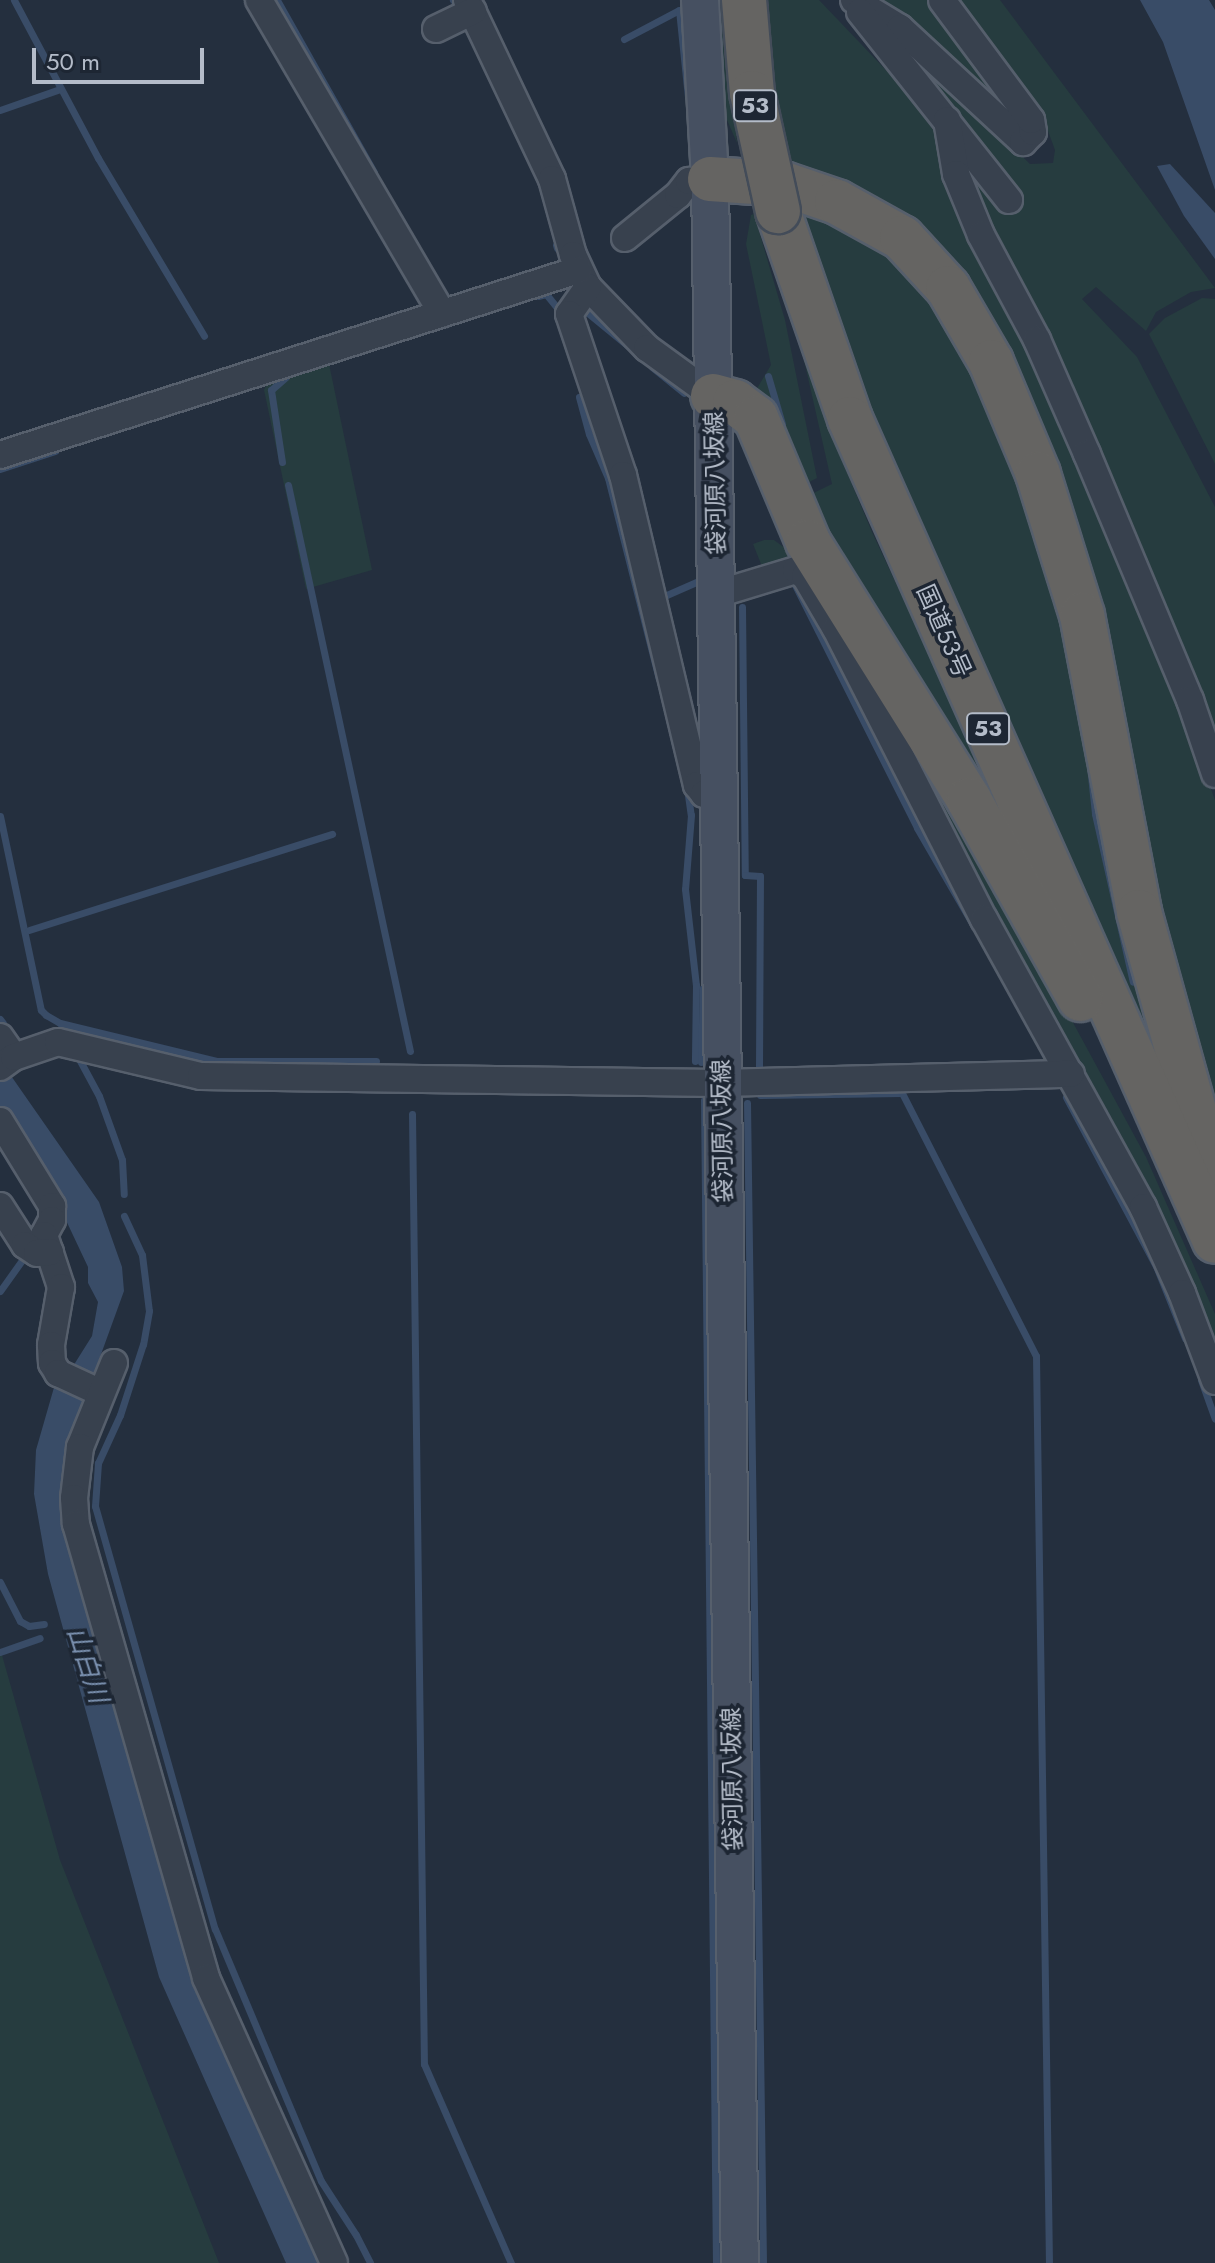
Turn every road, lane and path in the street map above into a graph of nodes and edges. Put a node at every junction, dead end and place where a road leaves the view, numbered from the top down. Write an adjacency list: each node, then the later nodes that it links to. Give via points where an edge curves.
1 (259, 0): 13 (street)
2 (700, 0): 9 (main road, 袋河原八坂線)
3 (744, 0): 25 (highway, 国道53号 / 53, bridge, via 752,93 778,211 850,419)
4 (852, 0): 5 (street, via 900,28 1023,142 1033,132 1031,120); 8 (street)
5 (942, 0)
6 (470, 5): 7 (street); 12 (street, via 552,179)
7 (436, 29)
8 (947, 120): 10 (street); 17 (street, via 956,174 1087,454 1190,700)
9 (710, 179): 11 (street, via 689,181); 14 (main road, 袋河原八坂線); 23 (highway, via 784,184 837,202 902,238 948,288 991,362 1038,474 1082,615 1139,912)
10 (1009, 200)
11 (625, 238)
12 (583, 278): 13 (street); 14 (street, via 647,348); 18 (street, via 569,314 623,475 697,785)
13 (442, 313): 15 (street)
14 (713, 396): 16 (main road, 袋河原八坂線); 25 (highway, via 735,402 756,418 808,542 969,800)
15 (0, 455)
16 (717, 594): 18 (main road, 袋河原八坂線); 20 (street, via 796,570 805,576)
17 (1215, 774)
18 (719, 799): 21 (main road, 袋河原八坂線)
19 (5, 1054): 21 (street, via 58,1042 201,1076)
20 (1071, 1074): 21 (street); 28 (street, via 1143,1207)
21 (721, 1083): 31 (main road, 袋河原八坂線)
22 (0, 1121): 26 (street, via 52,1206 44,1235)
23 (1215, 1186)
24 (0, 1206): 26 (street, via 25,1245 37,1253)
25 (1215, 1242)
26 (50, 1252): 29 (street, via 61,1287 52,1363 58,1373)
27 (114, 1363): 29 (street)
28 (1215, 1381)
29 (101, 1393): 30 (street, via 80,1447 76,1524 206,1978)
30 (334, 2263)
31 (740, 2263)

